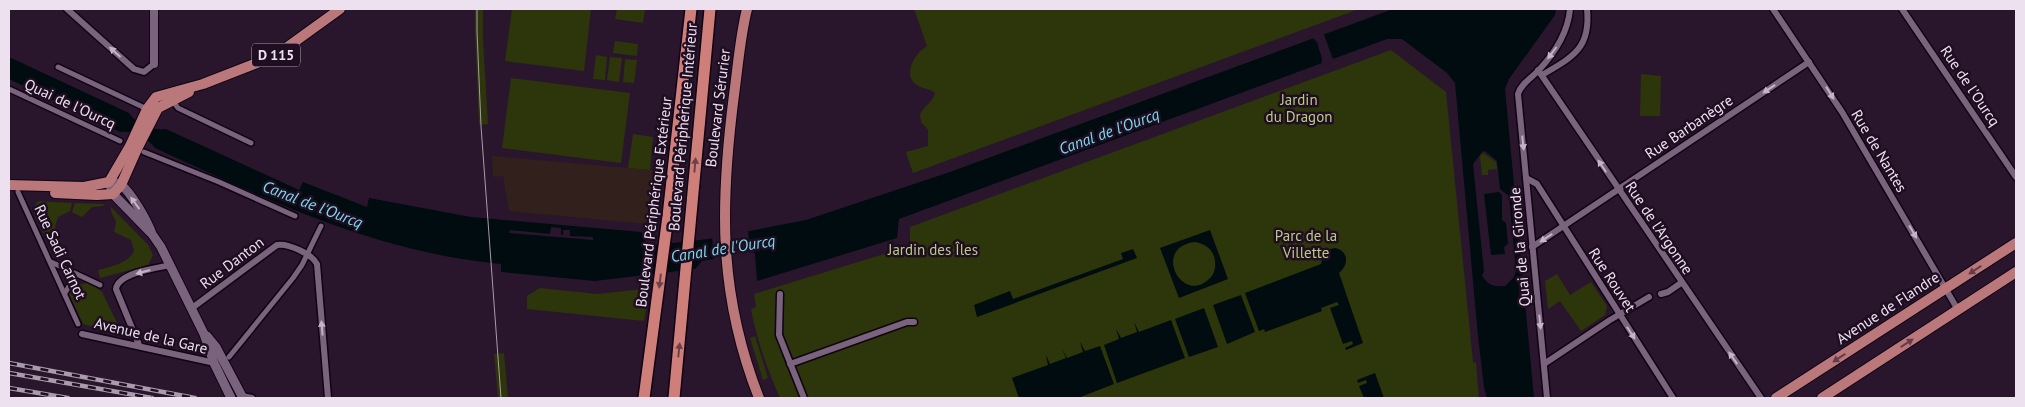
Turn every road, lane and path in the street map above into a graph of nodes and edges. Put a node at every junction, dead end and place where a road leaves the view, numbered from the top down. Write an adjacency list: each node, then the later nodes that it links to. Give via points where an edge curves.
1 (67, 9): 12 (street, one-way to 1, via 144,72 134,69)
2 (154, 9): 12 (street)
3 (340, 9): 17 (main road, D 115, via 277,54 203,84)
4 (691, 9): 62 (highway, Boulevard Périphérique Extérieur, one-way to 62)
5 (710, 9): 63 (highway, Boulevard Périphérique Intérieur, one-way to 5)
6 (745, 9): 64 (main road, Boulevard Sérurier, via 727,148 724,233 734,314)
7 (1570, 9): 14 (street, one-way to 14, via 1559,44)
8 (1587, 9): 14 (street, via 1588,32 1582,44 1570,57)
9 (1773, 9): 11 (street, Rue de Nantes)
10 (1902, 9): 20 (street, Rue de l'Ourcq)
11 (1809, 62): 25 (street, Rue Barbanègre, one-way to 25); 41 (street, Rue de Nantes, one-way to 41, via 1842,112)
12 (154, 64)
13 (58, 67): 17 (street)
14 (1540, 73): 21 (street, Quai de la Gironde, one-way to 21, via 1521,87 1518,94); 25 (street, Rue de l'Argonne, one-way to 14)
15 (9, 89): 19 (street, Quai de l'Ourcq)
16 (175, 104): 18 (street)
17 (148, 112): 19 (main road, D 115)
18 (251, 143)
19 (133, 146): 22 (main road, D 115); 24 (main road, D 115); 28 (street, Quai de l'Ourcq)
20 (2016, 176)
21 (1526, 178): 30 (street, Rue Rouvet, via 1537,184); 33 (street, Quai de la Gironde)
22 (109, 182): 23 (main road, via 84,187); 24 (main road); 27 (main road)
23 (9, 185)
24 (121, 185): 27 (main road, D 115); 31 (main road, one-way to 24, via 148,221)
25 (1618, 190): 30 (street, Rue Barbanègre); 39 (street, Rue de l'Argonne)
26 (13, 191): 27 (main road); 35 (street, Rue Sadi Carnot)
27 (113, 194): 31 (main road)
28 (295, 216)
29 (321, 226): 34 (street)
30 (1563, 227): 33 (street, Rue Barbanègre, one-way to 33); 48 (street, Rue Rouvet)
31 (152, 234): 36 (main road)
32 (2016, 243): 41 (main road, Avenue de Flandre, one-way to 41)
33 (1532, 247): 57 (street, Quai de la Gironde, one-way to 57)
34 (306, 255): 46 (street, Rue Danton, via 282,244 275,246); 54 (street, via 293,278); 61 (street, one-way to 34, via 316,264)
35 (50, 262): 38 (street); 42 (street, Rue Sadi Carnot)
36 (171, 265): 46 (main road); 53 (street, one-way to 53, via 124,277 118,282 116,289)
37 (2016, 272): 47 (main road)
38 (76, 274): 40 (street); 42 (street)
39 (1681, 283): 44 (street); 68 (street, Rue de l'Argonne, one-way to 39)
40 (100, 285)
41 (1945, 289): 47 (street, Rue de Nantes); 69 (main road, Avenue de Flandre, one-way to 69)
42 (65, 293): 50 (street, Rue Sadi Carnot)
43 (780, 294): 56 (street, via 779,335)
44 (1661, 294)
45 (1649, 297): 48 (street)
46 (192, 308): 52 (main road)
47 (1958, 310): 70 (main road, one-way to 47)
48 (1620, 314): 57 (street); 67 (street, Rue Rouvet, one-way to 67)
49 (914, 322): 56 (street)
50 (78, 324)
51 (82, 334): 53 (street, Avenue de la Gare)
52 (204, 334): 54 (main road); 55 (main road)
53 (138, 345): 55 (street, Avenue de la Gare)
54 (227, 361): 55 (street, Avenue de la Gare); 59 (main road)
55 (214, 363): 58 (main road)
56 (790, 364): 65 (street)
57 (1544, 364): 66 (street, Quai de la Gironde)
58 (229, 395)
59 (242, 397): 60 (street)
60 (252, 398)
61 (328, 398)
62 (644, 398)
63 (674, 398)
64 (759, 398)
65 (804, 398)
66 (1547, 398)
67 (1674, 398)
68 (1761, 398)
69 (1776, 398)
70 (1822, 398)

